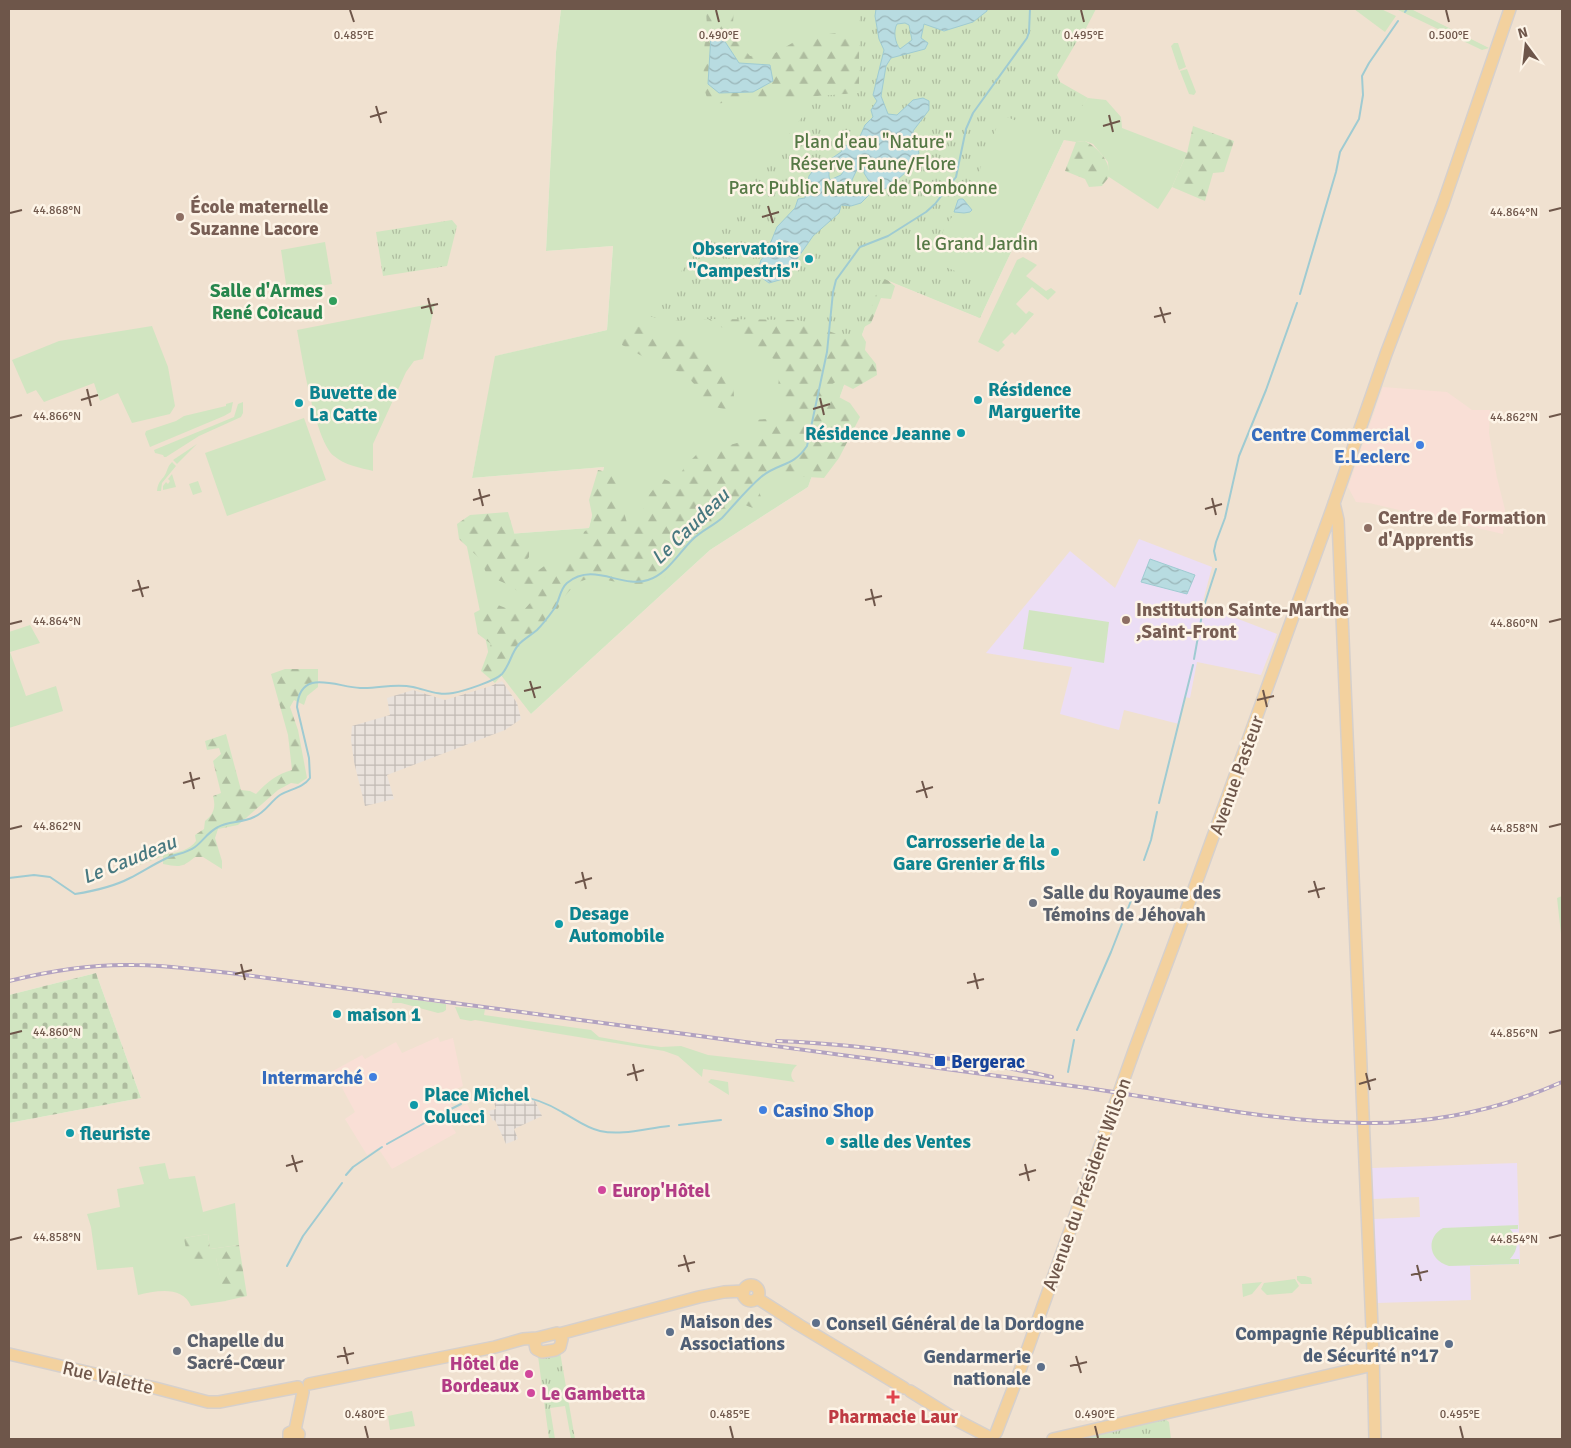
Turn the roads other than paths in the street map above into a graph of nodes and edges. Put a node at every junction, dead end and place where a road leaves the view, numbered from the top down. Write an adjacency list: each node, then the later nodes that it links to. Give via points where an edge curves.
1 (1510, 9): 2 (main road, Avenue Pasteur)
2 (1334, 502): 3 (main road, Avenue Pasteur); 7 (main road, via 1338,520)
3 (1134, 1048): 10 (main road, Avenue du Président Wilson, via 1022,1367)
4 (564, 1334): 5 (main road); 5 (main road, via 560,1347 542,1352 536,1348); 10 (main road, via 698,1297 744,1291 753,1286 758,1291 757,1298 799,1325 960,1422)
5 (537, 1338): 8 (main road)
6 (9, 1354): 8 (main road, Rue Valette, via 208,1402)
7 (1373, 1366): 11 (main road); 12 (main road)
8 (304, 1388): 9 (main road)
9 (294, 1436)
10 (993, 1437)
11 (1052, 1439)
12 (1375, 1439)

